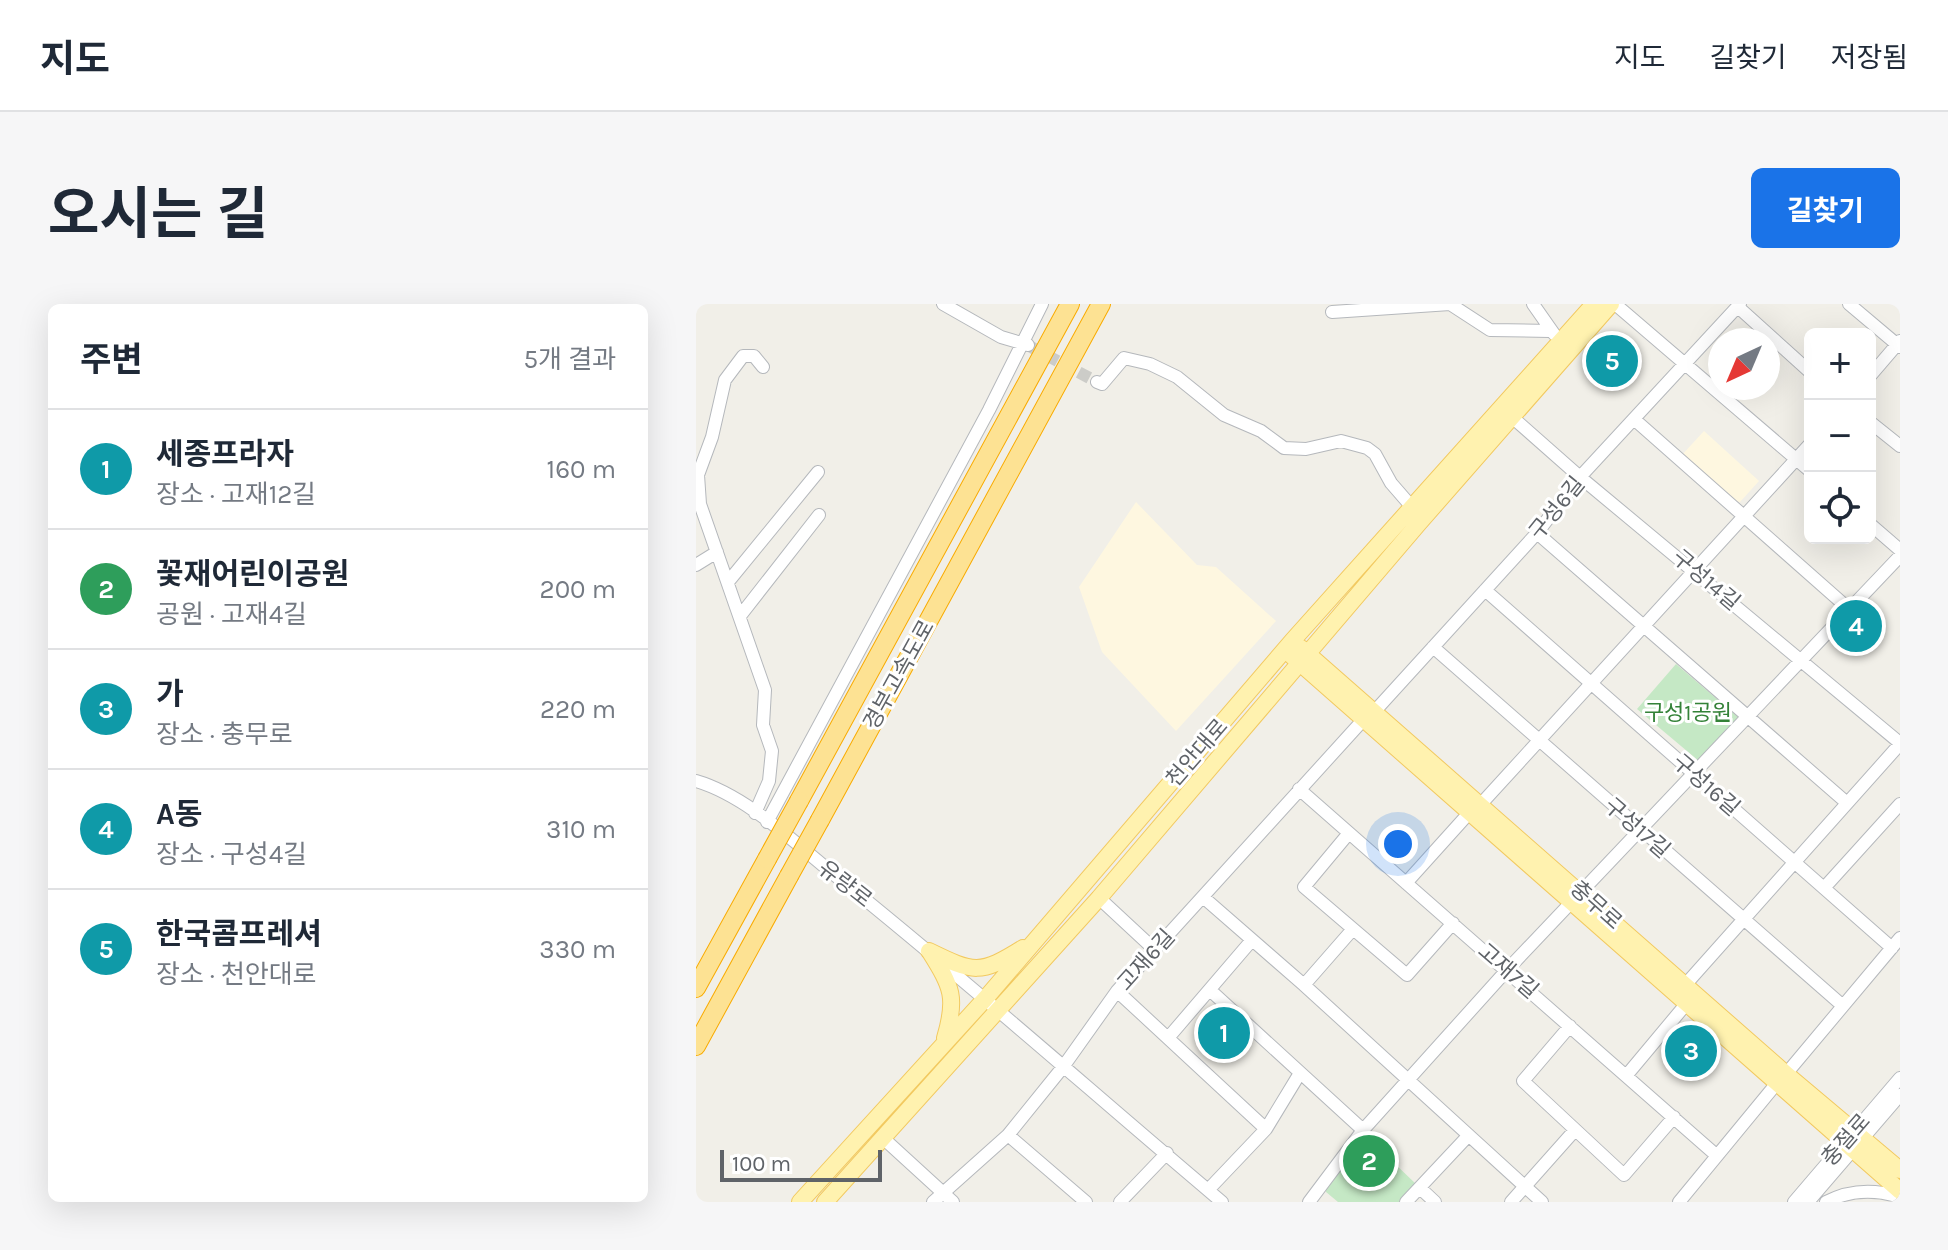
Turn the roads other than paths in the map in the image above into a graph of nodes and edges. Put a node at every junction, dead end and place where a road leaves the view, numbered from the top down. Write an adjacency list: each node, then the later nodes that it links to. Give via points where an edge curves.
1 (943, 304): 14 (street, via 1001,337)
2 (1042, 304): 14 (street)
3 (1070, 304): 80 (highway, 경부고속도로, bridge)
4 (1101, 304): 90 (highway, 경부고속도로, bridge)
5 (1533, 304): 12 (street)
6 (1594, 304): 12 (main road, 천안대로)
7 (1613, 304): 15 (street); 20 (main road, 천안대로)
8 (1849, 304): 13 (street)
9 (1739, 305): 15 (street, 구성6길); 16 (street)
10 (1375, 307): 11 (street); 12 (street, via 1450,304 1490,330)
11 (1332, 312)
12 (1556, 336): 29 (main road, 천안대로)
13 (1899, 344): 18 (street)
14 (1028, 345): 60 (street)
15 (1686, 363): 21 (street, 구성6길); 25 (street)
16 (1804, 366)
17 (763, 367): 35 (street, via 754,356 743,356 725,380 698,475 700,504)
18 (1876, 369)
19 (1097, 382): 29 (street, via 1102,384 1124,358 1130,359 1177,377 1224,415 1284,448 1341,441 1367,448)
20 (1512, 417): 28 (street, 구성14길); 46 (main road, 천안대로)
21 (1635, 420): 28 (street, 구성6길); 31 (street)
22 (1876, 427): 23 (street)
23 (1900, 446)
24 (1804, 450): 25 (street)
25 (1796, 459): 26 (street); 31 (street)
26 (1804, 466)
27 (818, 472): 39 (street)
28 (1580, 477): 33 (street, 구성6길); 38 (street, 구성14길)
29 (1411, 506): 44 (main road, 천안대로)
30 (819, 515): 42 (street)
31 (1743, 516): 38 (street); 41 (street)
32 (1876, 529): 34 (street)
33 (1537, 533): 40 (street, 구성6길); 43 (street)
34 (1900, 550)
35 (717, 552): 37 (street); 39 (street)
36 (1900, 556): 41 (street)
37 (696, 565)
38 (1693, 569): 43 (street); 47 (street, 구성14길)
39 (728, 582): 42 (street)
40 (1485, 590): 45 (street, 구성6길); 48 (street, 구성16길)
41 (1849, 609): 47 (street)
42 (740, 616): 59 (street, via 765,690 763,725 772,751 769,781)
43 (1643, 625): 48 (street); 50 (street)
44 (1289, 645): 46 (main road, 충무로); 72 (main road, 천안대로)
45 (1433, 647): 49 (street, 구성6길); 51 (street, 구성17길)
46 (1304, 658): 49 (main road, 충무로); 67 (main road, 천안대로)
47 (1801, 661): 50 (street); 52 (street, 구성14길)
48 (1590, 683): 51 (street); 53 (street, 구성16길)
49 (1369, 715): 55 (street, 고재6길); 58 (main road, 충무로)
50 (1749, 718): 53 (street); 56 (street)
51 (1538, 741): 58 (street); 61 (street, 구성17길)
52 (1900, 743): 56 (street)
53 (1694, 775): 61 (street); 63 (street, 구성16길)
54 (696, 781): 59 (street, 유량로)
55 (1299, 789): 62 (street, 고재7길); 66 (street, 고재6길)
56 (1847, 803): 63 (street)
57 (1900, 804): 65 (street)
58 (1475, 808): 64 (street); 68 (main road, 충무로)
59 (755, 813): 60 (street, 유량로)
60 (767, 822): 76 (street, 유량로)
61 (1640, 831): 68 (street); 69 (street, 구성17길)
62 (1349, 833): 64 (street, 고재7길); 71 (street, via 1304,887)
63 (1794, 862): 65 (street, 구성16길); 69 (street)
64 (1406, 883): 70 (street, 고재7길)
65 (1824, 888): 74 (street, 구성16길)
66 (1203, 897): 73 (street); 75 (street, 고재6길)
67 (1099, 898): 75 (street); 86 (main road, 천안대로)
68 (1577, 898): 77 (street); 78 (main road, 충무로); 84 (main road, 충무로)
69 (1743, 920): 78 (street); 85 (street, 구성17길)
70 (1453, 923): 71 (street, via 1407,975); 77 (street, 고재7길)
71 (1353, 929): 79 (street)
72 (1038, 938): 76 (main road, via 995,966 971,969); 83 (main road, 천안대로)
73 (1252, 940): 79 (street); 82 (street)
74 (1896, 943): 85 (street)
75 (1155, 950): 81 (street, 고재6길)
76 (929, 951): 83 (street, 유량로); 89 (main road, via 952,990)
77 (1507, 970): 87 (street, 고재7길); 96 (street)
78 (1686, 984): 94 (main road, 충무로)
79 (1304, 985): 96 (street)
80 (696, 988)
81 (1117, 991): 88 (street); 91 (street, 고재6길)
82 (1211, 991): 88 (street); 92 (street)
83 (985, 999): 86 (street, 유량로); 89 (main road, 천안대로)
84 (1687, 1003): 93 (street); 94 (main road, 충무로)
85 (1843, 1006): 94 (street)
86 (999, 1011): 91 (street, 유량로); 104 (main road, 천안대로)
87 (1570, 1026): 93 (street, 고재7길); 101 (street, via 1523,1081)
88 (1168, 1038): 99 (street)
89 (943, 1044): 116 (main road, 천안대로)
90 (696, 1046)
91 (1063, 1067): 102 (street, 고재6길); 106 (street, 유량로)
92 (1300, 1073): 99 (street); 100 (street)
93 (1626, 1076): 98 (street, 고재7길)
94 (1782, 1078): 105 (main road, 충무로); 107 (street)
95 (1900, 1078): 105 (street, 충절로)
96 (1409, 1080): 100 (street); 103 (street)
97 (1900, 1095): 105 (street, 충절로)
98 (1674, 1117): 101 (street, via 1624,1175); 107 (street, 고재7길)
99 (1266, 1129): 111 (street)
100 (1363, 1130): 113 (street)
101 (1575, 1130): 109 (street)
102 (1008, 1135): 112 (street, 고재6길); 120 (street)
103 (1468, 1136): 109 (street); 110 (street)
104 (883, 1138): 112 (street); 117 (main road, 천안대로)
105 (1854, 1140): 108 (main road, 충무로); 114 (main road, 충무로); 130 (street, 충절로); 131 (street, 충절로)
106 (1167, 1153): 111 (street, 유량로); 121 (street)
107 (1716, 1155): 129 (street)
108 (1900, 1170)
109 (1525, 1187): 127 (street); 128 (street)
110 (1420, 1188): 125 (street); 126 (street)
111 (1208, 1190): 122 (street, 유량로)
112 (942, 1191): 118 (street, 고재6길); 119 (street)
113 (1318, 1191): 123 (street); 124 (street)
114 (1900, 1191)
115 (1900, 1197): 132 (street, via 1866,1191)
116 (800, 1202)
117 (825, 1202)
118 (933, 1202)
119 (953, 1202)
120 (1086, 1202)
121 (1120, 1202)
122 (1222, 1202)
123 (1309, 1202)
124 (1330, 1202)
125 (1406, 1202)
126 (1435, 1202)
127 (1511, 1202)
128 (1542, 1202)
129 (1679, 1202)
130 (1794, 1202)
131 (1808, 1202)
132 (1826, 1202)

